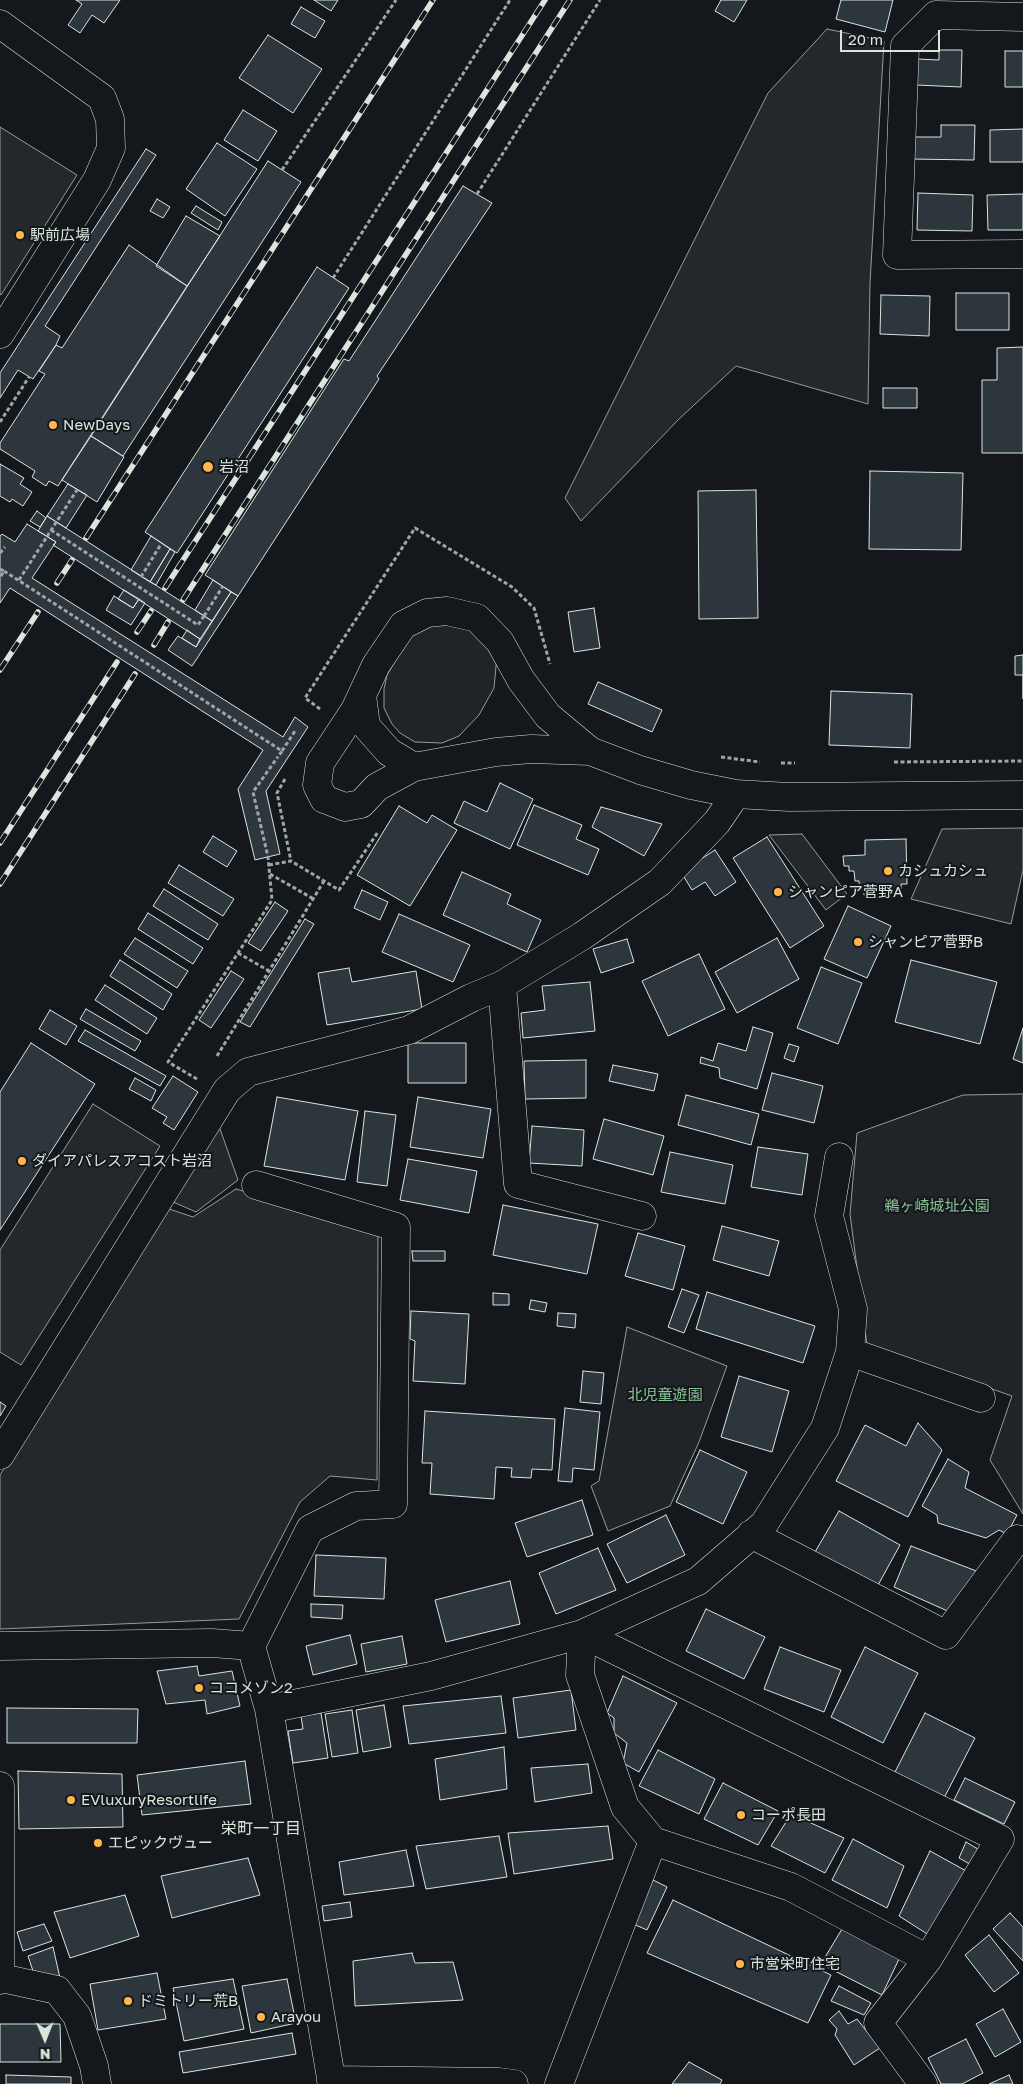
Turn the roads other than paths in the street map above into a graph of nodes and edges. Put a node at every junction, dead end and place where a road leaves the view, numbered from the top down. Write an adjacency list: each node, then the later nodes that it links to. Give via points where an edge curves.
1 (1023, 17): 3 (street, via 936,15 905,46 897,255)
2 (0, 24): 4 (street, via 102,98 110,119 111,148 97,180)
3 (1023, 254)
4 (0, 334)
5 (362, 695): 6 (street, via 376,664 403,625 427,613 447,611 477,618 500,642 521,680 548,716); 7 (street, via 366,726 389,752); 7 (street, via 320,763 316,785 324,799 345,807 361,804 378,787)
6 (590, 751): 7 (street, via 531,749 496,752); 8 (street, via 640,770)
7 (414, 767)
8 (736, 794): 9 (street, via 789,798); 10 (street, via 717,822 660,882 582,936)
9 (1023, 795)
10 (502, 985): 13 (street, via 518,1184); 16 (street, via 409,1030 248,1072 226,1093)
11 (839, 1157): 14 (street, via 830,1216 853,1309)
12 (256, 1185): 21 (street, via 396,1227 396,1256 393,1504 356,1506 310,1529)
13 (642, 1216)
14 (850, 1352): 15 (street); 17 (street, via 825,1428 764,1524)
15 (981, 1398)
16 (0, 1455)
17 (751, 1534): 18 (street, via 946,1635 1017,1539); 19 (street, via 698,1581)
18 (1023, 1541)
19 (582, 1634): 22 (street, via 431,1676); 24 (street, via 580,1675 626,1807); 25 (street, via 1000,1839)
20 (0, 1646): 21 (street, via 212,1643)
21 (251, 1646): 22 (street)
22 (269, 1709): 27 (street)
23 (0, 1786): 26 (street)
24 (652, 1841): 25 (street, via 791,1887); 30 (street)
25 (928, 1959): 31 (street, via 878,2023)
26 (1, 1979): 28 (street, via 57,1990 77,2016)
27 (332, 2082): 29 (street)
28 (98, 2084)
29 (514, 2084)
30 (559, 2084)
31 (923, 2084)

